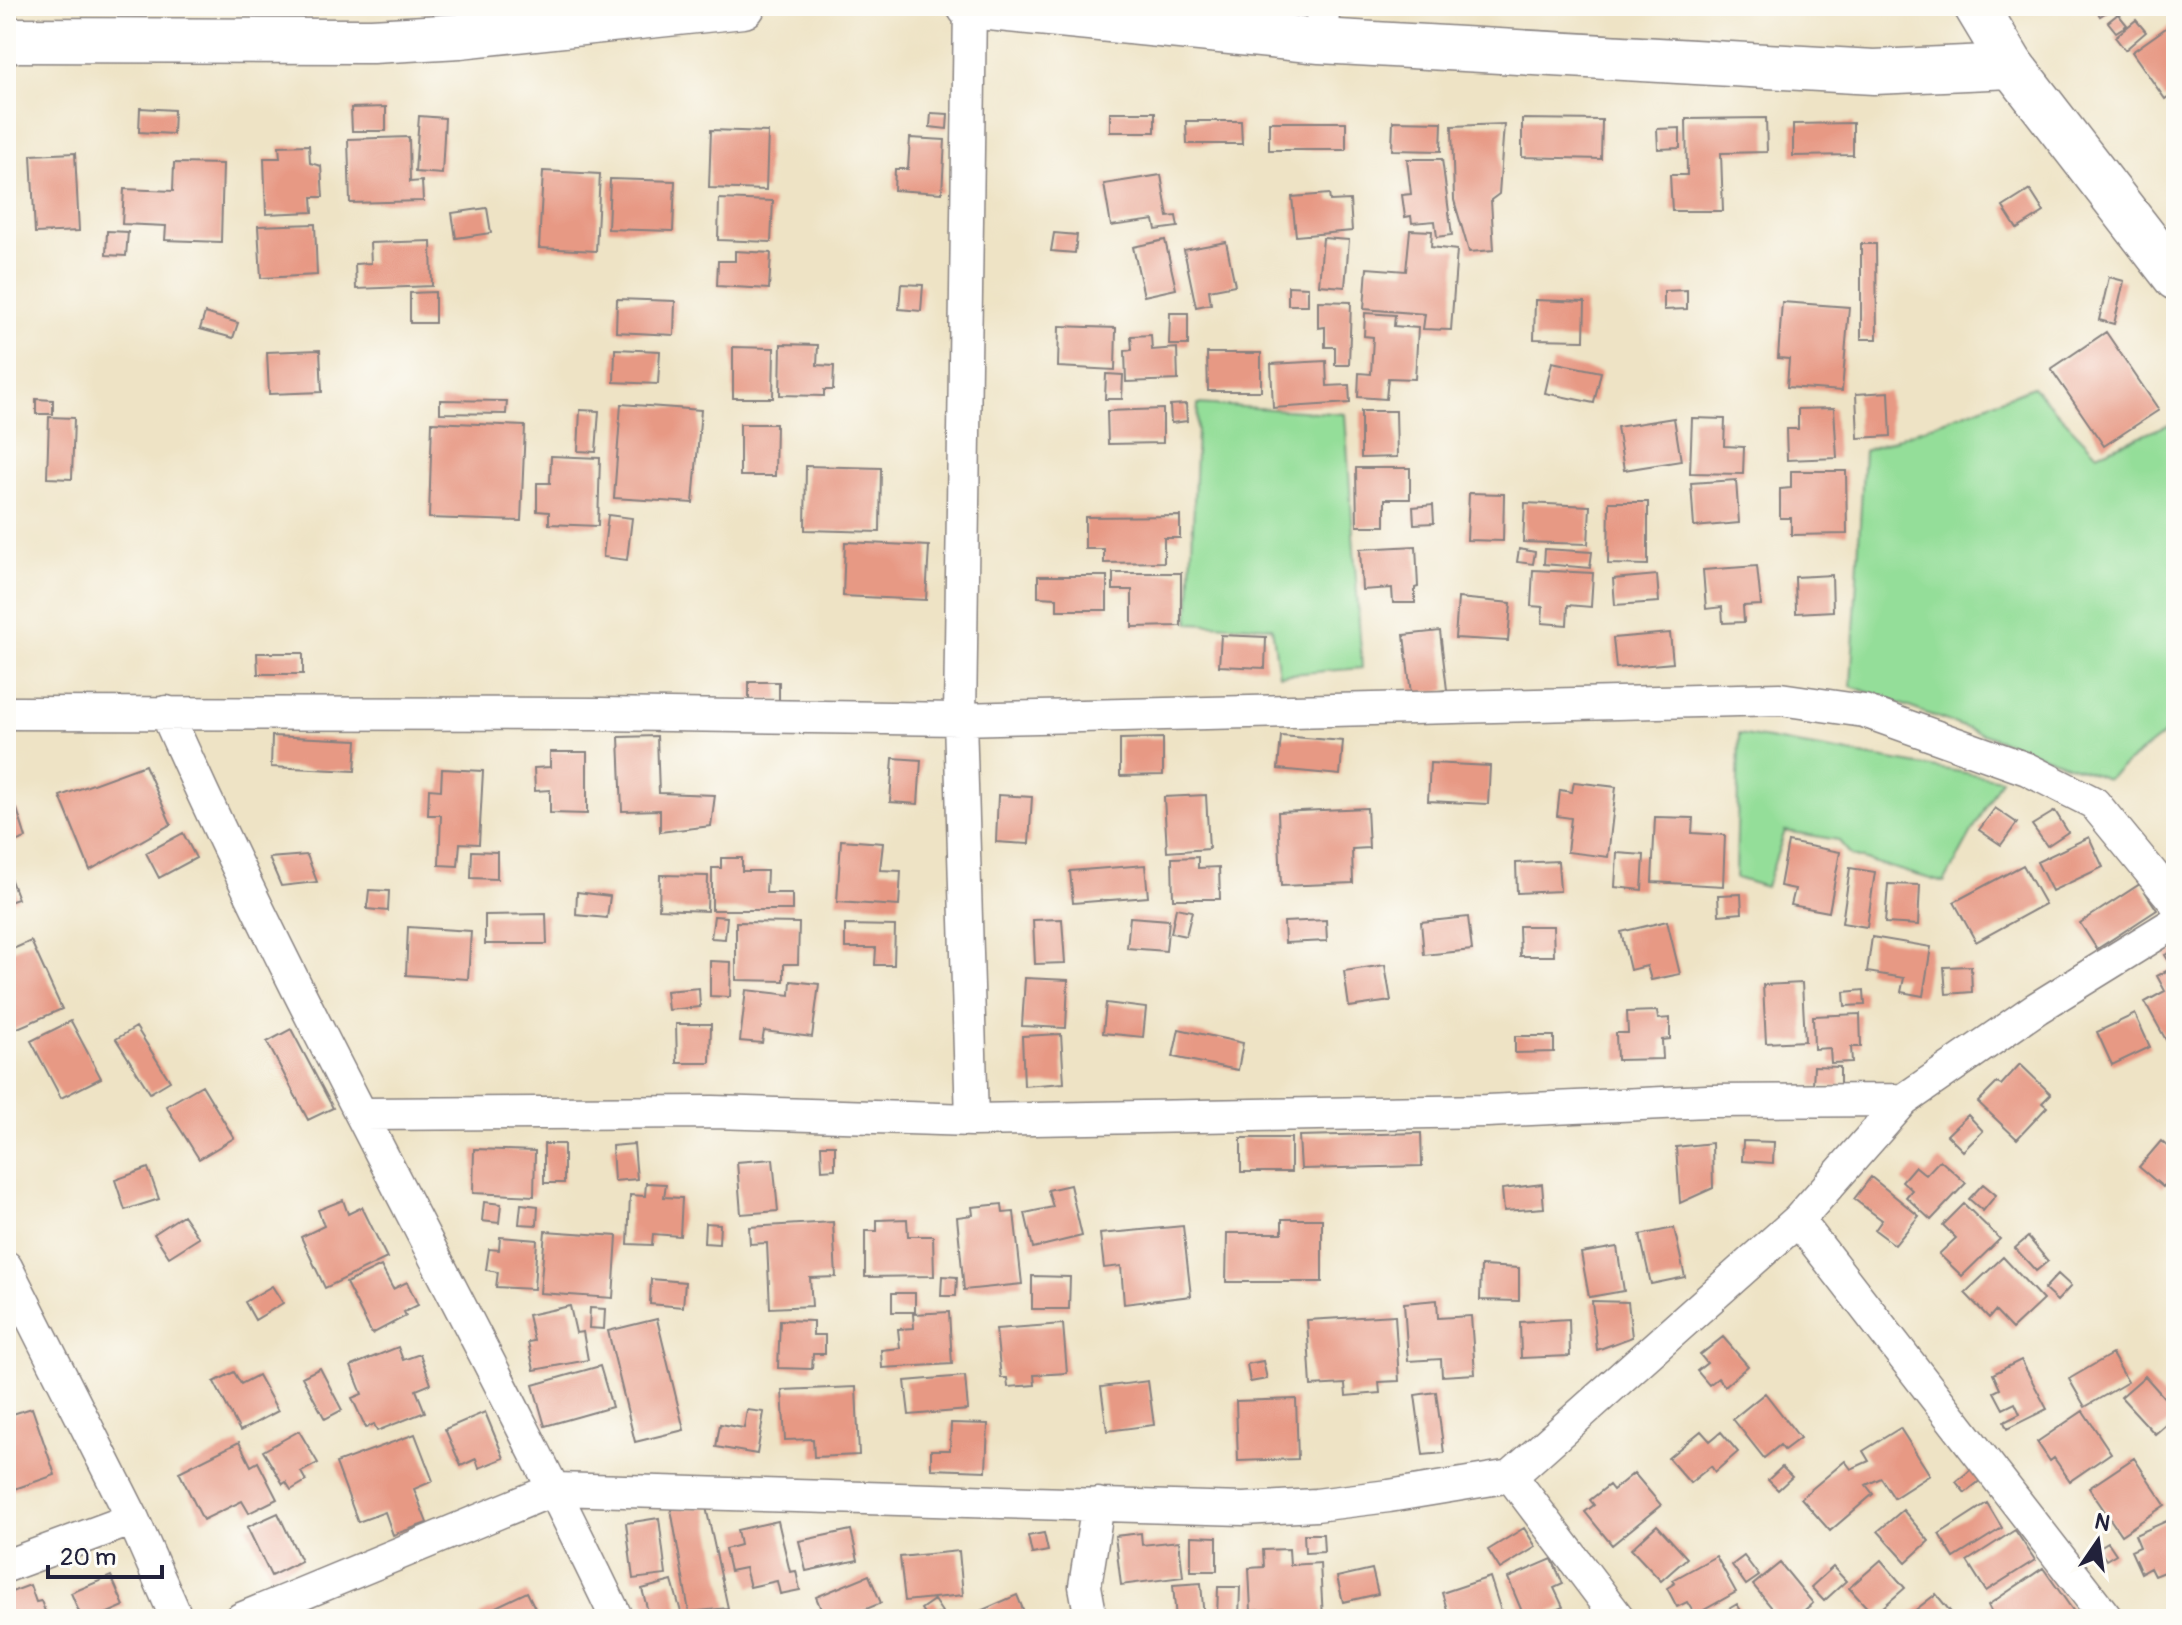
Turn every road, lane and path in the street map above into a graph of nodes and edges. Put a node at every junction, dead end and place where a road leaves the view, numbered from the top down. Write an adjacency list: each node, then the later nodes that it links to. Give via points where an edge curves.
1 (743, 6): 5 (main road, via 372,41)
2 (970, 6): 4 (main road); 10 (street)
3 (1976, 6): 6 (main road)
4 (1322, 23): 6 (main road, via 1874,72)
5 (6, 40)
6 (2012, 66): 7 (main road)
7 (2176, 278)
8 (166, 712): 9 (street); 10 (street); 14 (street)
9 (6, 713)
10 (960, 719): 11 (street, via 1780,699 1864,711 2027,769 2094,803); 15 (street)
11 (2176, 903)
12 (2176, 922): 13 (street, via 2037,1008)
13 (1904, 1100): 15 (street); 16 (street)
14 (361, 1114): 15 (street, via 713,1112); 19 (street)
15 (972, 1120)
16 (1798, 1220): 18 (street); 28 (street)
17 (6, 1267): 21 (street)
18 (1511, 1476): 20 (street, via 1316,1505 1243,1509); 27 (street)
19 (555, 1489): 20 (street); 24 (street); 25 (street)
20 (1098, 1504): 26 (street, via 1085,1586)
21 (133, 1519): 22 (street); 23 (street)
22 (6, 1566)
23 (177, 1619)
24 (241, 1619)
25 (617, 1619)
26 (1091, 1619)
27 (1619, 1619)
28 (2107, 1619)

